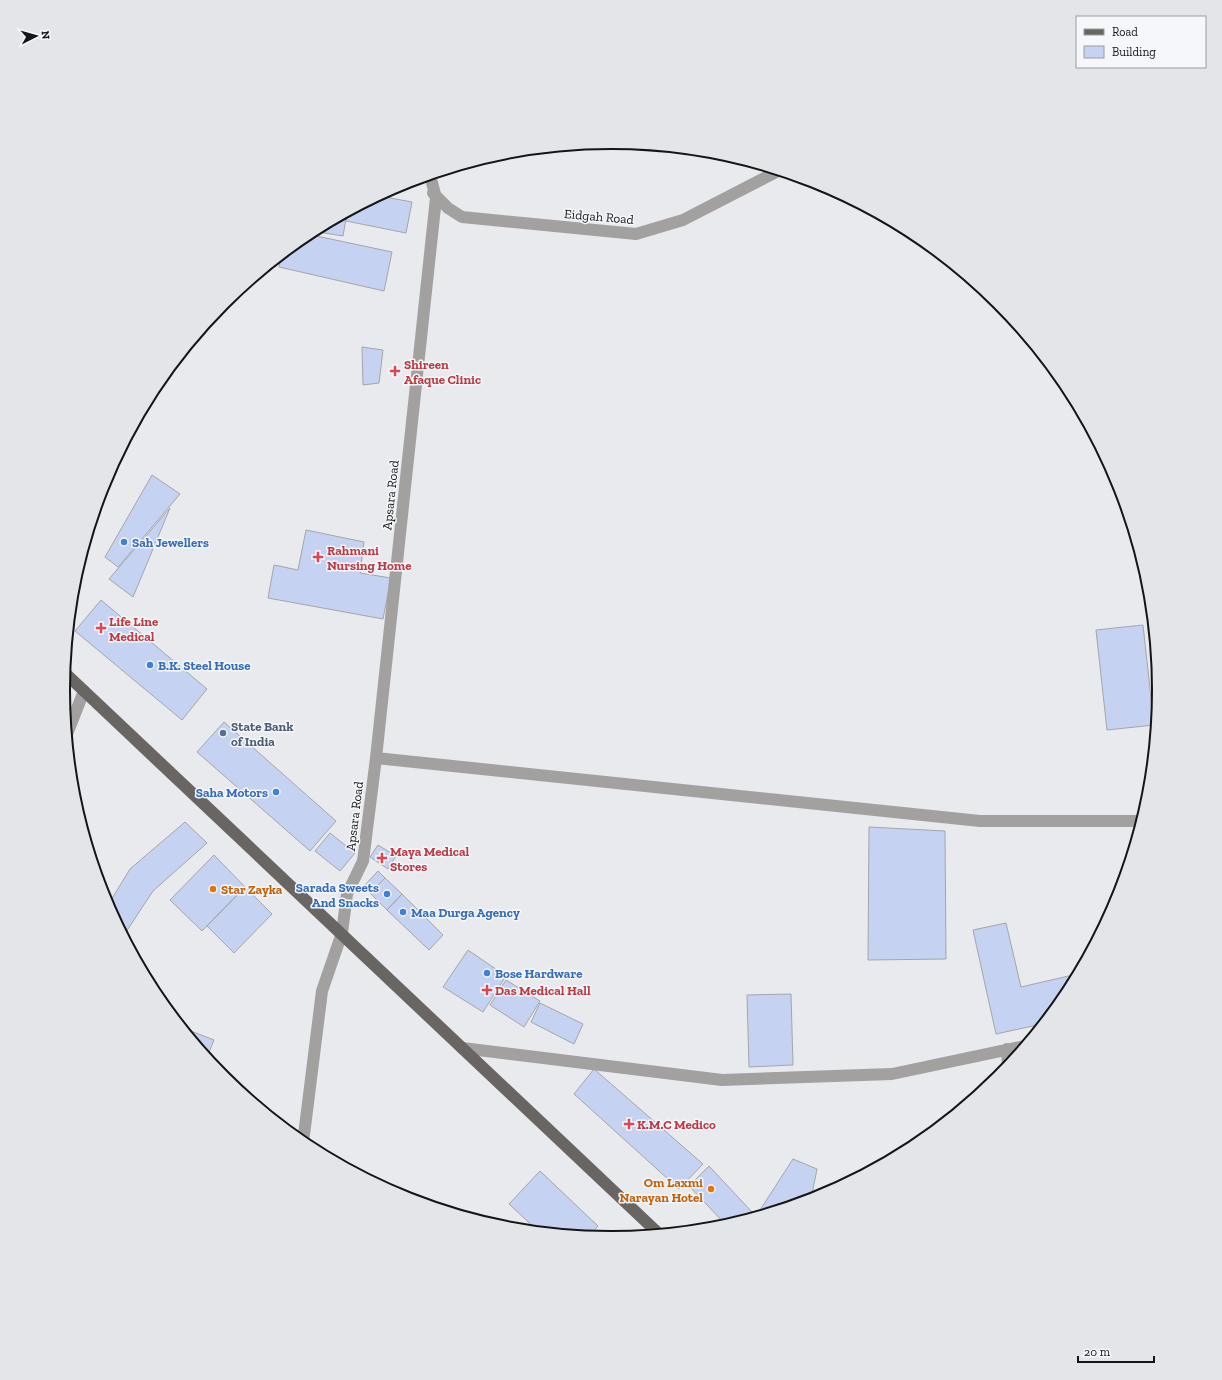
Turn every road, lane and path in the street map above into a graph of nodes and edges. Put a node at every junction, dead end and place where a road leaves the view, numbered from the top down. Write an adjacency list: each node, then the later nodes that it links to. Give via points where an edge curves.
1 (772, 174): 4 (street, Eidgah Road, via 683,220 636,234 462,217)
2 (431, 180): 4 (street, Apsara Road)
3 (426, 182): 4 (street, Eidgah Road)
4 (436, 198): 8 (street, Apsara Road)
5 (70, 678): 6 (main road)
6 (84, 691): 7 (street); 10 (main road)
7 (71, 724)
8 (376, 758): 9 (street, via 980,821); 10 (street, Apsara Road, via 363,861 347,894)
9 (1136, 821)
10 (342, 933): 11 (main road); 15 (street, Apsara Road, via 322,990)
11 (462, 1048): 13 (street, via 722,1080 892,1074); 16 (main road)
12 (1017, 1048): 13 (street)
13 (1007, 1050): 14 (street)
14 (1008, 1058)
15 (304, 1135)
16 (654, 1229)

